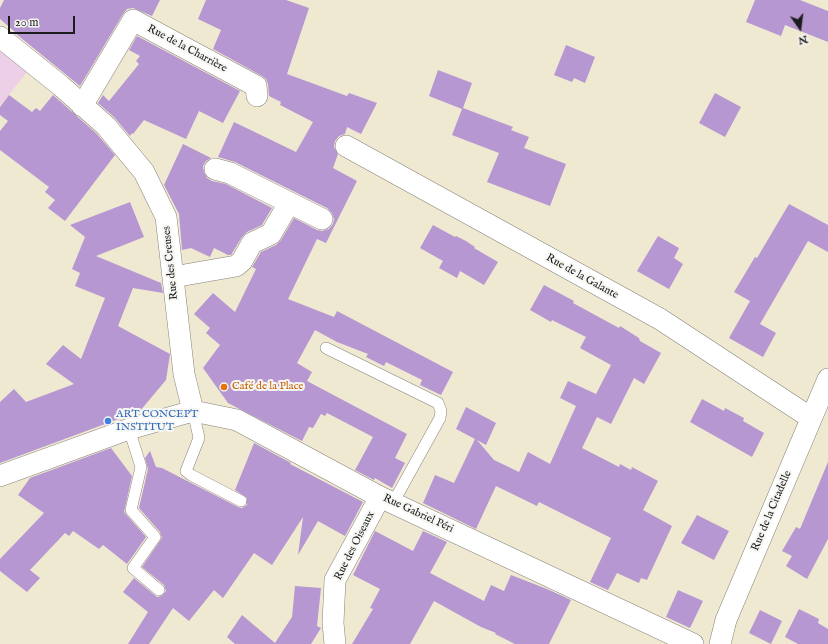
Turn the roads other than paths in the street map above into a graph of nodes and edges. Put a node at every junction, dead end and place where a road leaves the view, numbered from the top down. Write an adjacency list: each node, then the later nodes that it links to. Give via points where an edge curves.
1 (0, 37): 3 (street, Rue des Creuses)
2 (257, 96): 3 (street, Rue de la Charrière, via 256,86 134,20)
3 (82, 106): 8 (street, Rue des Creuses, via 106,126 144,172 166,217)
4 (346, 146): 12 (street, Rue de la Galante, via 660,319)
5 (215, 170): 6 (street, via 230,173)
6 (289, 203): 7 (street); 8 (street, via 271,234 252,243 242,261 236,266)
7 (322, 218)
8 (173, 277): 11 (street, Rue des Creuses, via 184,374)
9 (326, 348): 15 (lane, via 438,404 441,411 440,418)
10 (828, 379): 12 (street, Rue de la Citadelle)
11 (193, 411): 13 (street, Rue Gabriel Péri); 15 (street, Rue Gabriel Péri, via 237,420); 16 (lane, via 199,438 186,471)
12 (811, 418): 20 (street, Rue de la Citadelle, via 726,620)
13 (134, 427): 14 (street, Rue Gabriel Péri); 17 (lane, via 141,467 131,510 155,537 133,568)
14 (0, 476)
15 (386, 500): 18 (street, Rue des Oiseaux, via 336,580 333,622); 19 (street, Rue Gabriel Péri)
16 (241, 501)
17 (159, 590)
18 (335, 644)
19 (693, 644)
20 (720, 644)

